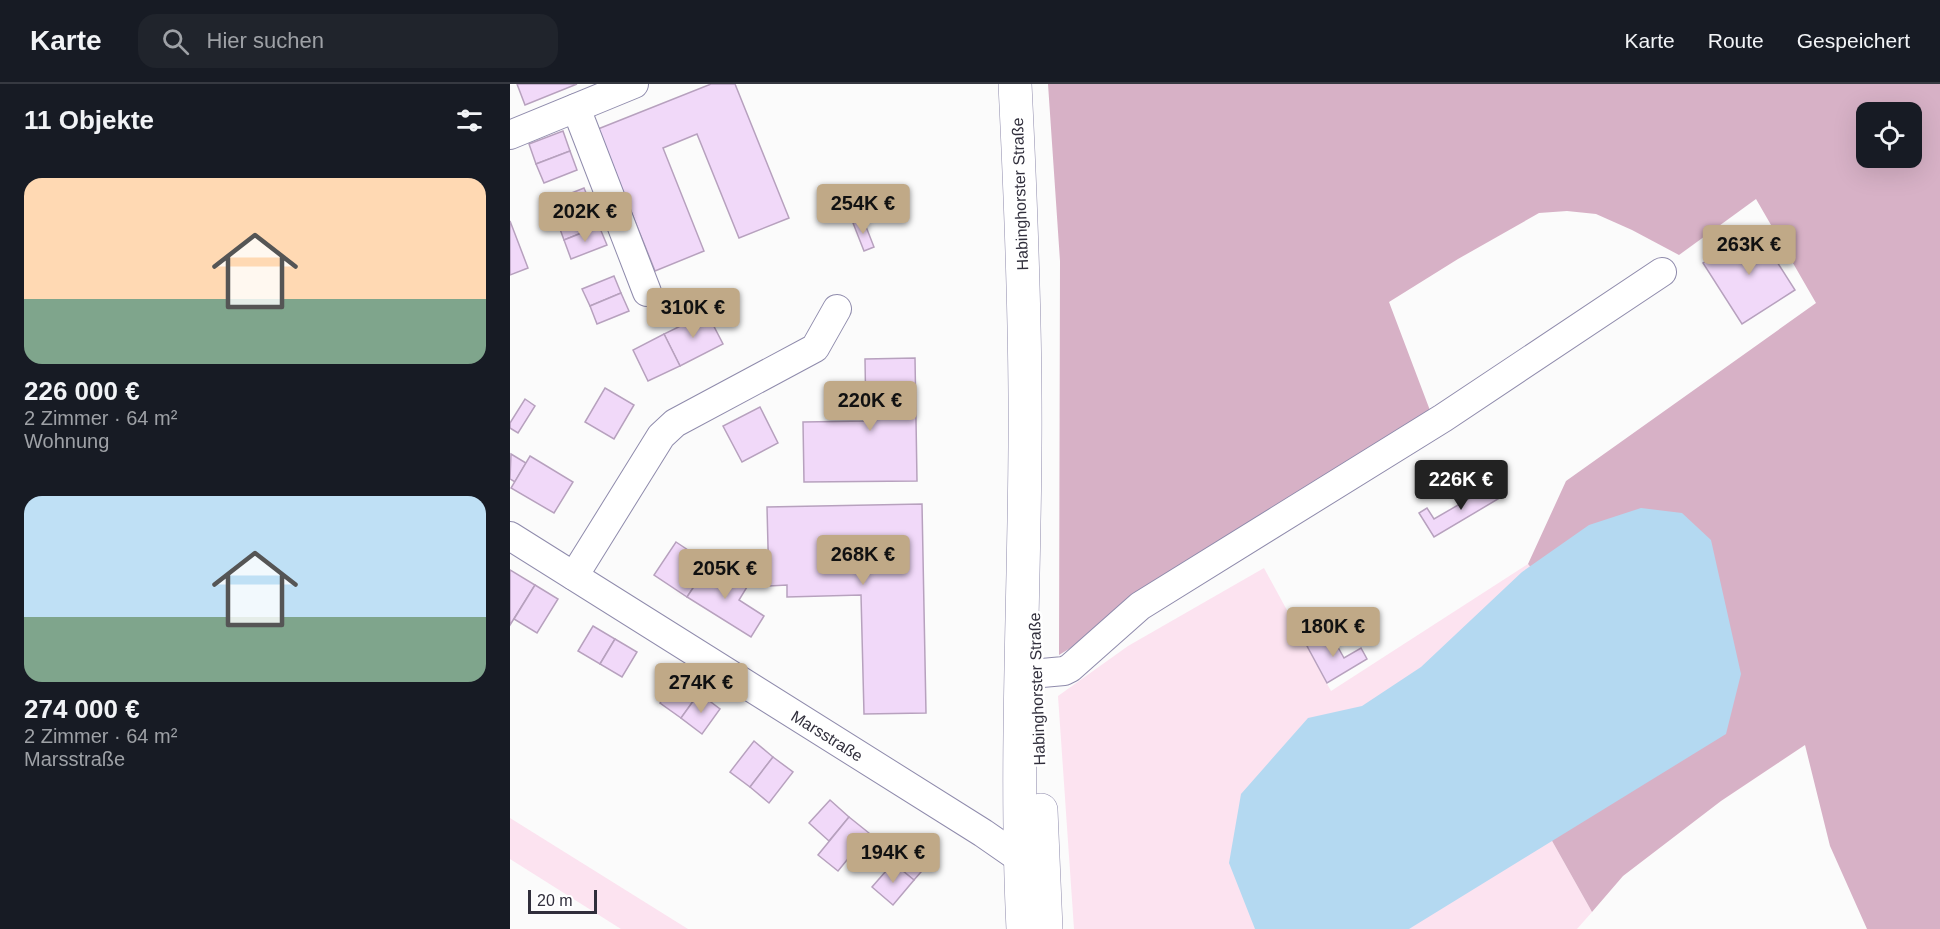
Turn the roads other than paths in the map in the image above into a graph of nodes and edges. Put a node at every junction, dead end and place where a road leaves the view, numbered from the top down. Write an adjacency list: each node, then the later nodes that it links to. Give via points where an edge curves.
1 (634, 84): 3 (street)
2 (1015, 84): 10 (main road, Habinghorster Straße, via 1025,350)
3 (576, 108): 4 (street); 6 (street)
4 (510, 135)
5 (1662, 272): 10 (street, via 1443,418 1140,606 1070,668)
6 (647, 292)
7 (837, 309): 9 (street, via 815,348 675,423 661,436)
8 (510, 536): 9 (street, Marsstraße)
9 (574, 576): 11 (street, Marsstraße)
10 (1029, 674): 11 (main road, Habinghorster Straße); 13 (main road, Habinghorster Straße)
11 (1019, 858): 12 (main road, Habinghorster Straße); 13 (main road, via 1031,868 1034,910)
12 (1023, 929)
13 (1044, 929)

